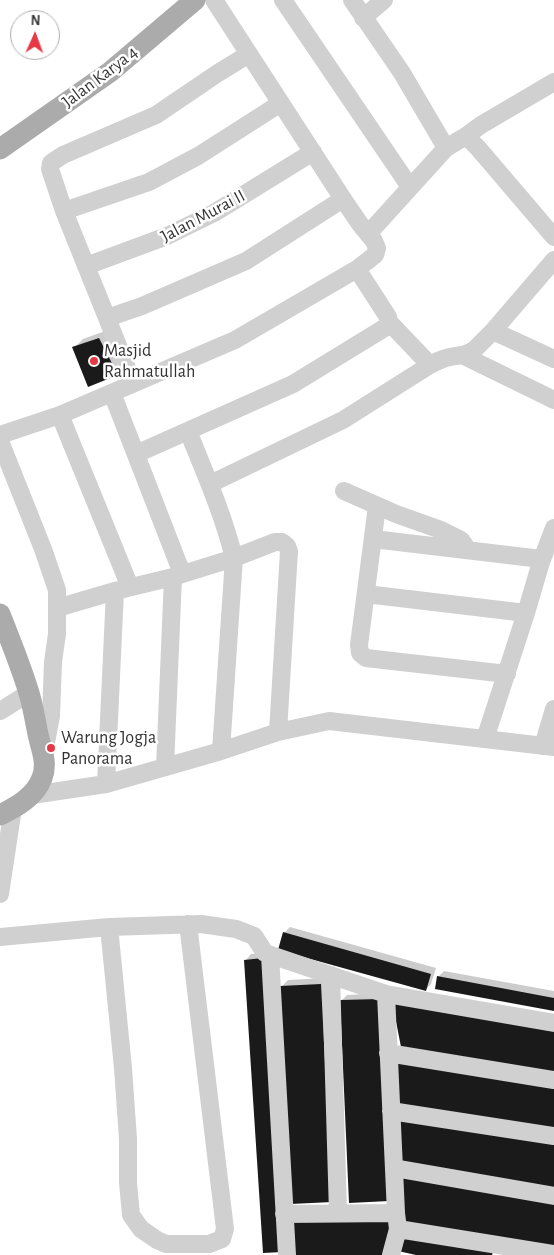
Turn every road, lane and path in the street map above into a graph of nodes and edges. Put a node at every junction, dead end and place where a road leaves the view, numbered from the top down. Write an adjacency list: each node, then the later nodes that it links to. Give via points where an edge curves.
1 (195, 0): 12 (main road, Jalan Karya 4, via 110,72)
2 (214, 0): 7 (street)
3 (283, 0): 14 (street)
4 (352, 0): 6 (street)
5 (384, 0): 6 (street)
6 (363, 18): 11 (street, via 402,73)
7 (249, 54): 9 (street); 16 (street, via 156,115 51,163 50,169)
8 (554, 82): 10 (street)
9 (281, 104): 13 (street); 16 (street, via 198,156 149,182)
10 (466, 136): 11 (street); 18 (street)
11 (446, 148): 14 (street)
12 (0, 149)
13 (313, 152): 15 (street); 20 (street, Jalan Murai II, via 214,213 167,236)
14 (410, 187): 17 (street)
15 (343, 198): 17 (street); 22 (street, via 246,261)
16 (64, 212): 20 (street)
17 (368, 234): 21 (street, via 377,252)
18 (554, 237)
19 (554, 260): 24 (street)
20 (86, 266): 22 (street)
21 (356, 269): 23 (street); 28 (street, via 235,340)
22 (107, 318): 28 (street)
23 (389, 322): 27 (street); 32 (street, via 386,327 293,384)
24 (493, 330): 25 (street); 26 (street, via 470,353)
25 (552, 354)
26 (462, 356): 27 (street, via 451,356); 30 (street)
27 (430, 365): 36 (street, via 343,420)
28 (133, 383): 29 (street)
29 (112, 393): 31 (street); 35 (street)
30 (554, 400)
31 (60, 415): 33 (street); 45 (street)
32 (188, 431): 35 (street); 36 (street)
33 (0, 436)
34 (0, 442): 47 (street, via 51,574)
35 (136, 454): 44 (street, via 178,563)
36 (210, 484): 42 (street)
37 (344, 491): 38 (street)
38 (376, 506): 40 (street); 41 (street, via 461,540)
39 (554, 528): 43 (street)
40 (373, 539): 41 (street); 46 (street)
41 (468, 550): 43 (street)
42 (234, 558): 44 (street); 54 (street, via 275,542 282,542 289,551); 57 (street)
43 (542, 562): 49 (street)
44 (178, 575): 45 (street); 59 (street)
45 (122, 589): 47 (street); 60 (street)
46 (366, 594): 49 (street); 50 (street, via 359,645 360,653 366,658)
47 (57, 608): 58 (street, via 51,716)
48 (0, 614): 51 (main road)
49 (526, 614): 50 (street)
50 (507, 674): 55 (street)
51 (29, 693): 53 (street); 58 (main road)
52 (554, 709): 56 (street)
53 (0, 711)
54 (278, 732): 55 (street, via 329,721); 57 (street)
55 (485, 739): 56 (street)
56 (548, 746)
57 (221, 751): 59 (street)
58 (44, 753): 61 (main road, via 42,780)
59 (165, 768): 60 (street)
60 (106, 784): 61 (street)
61 (32, 795): 62 (main road)
62 (7, 812): 63 (street)
63 (0, 894)
64 (188, 924): 65 (street); 65 (street, via 224,1229 222,1239 209,1244 166,1244 141,1229 131,1215 123,1068); 67 (street, via 236,929 254,936 265,954)
65 (109, 927): 66 (street)
66 (0, 937)
67 (270, 955): 68 (street); 78 (street)
68 (331, 975): 69 (street); 77 (street)
69 (386, 994): 70 (street); 71 (street)
70 (554, 1023)
71 (388, 1053): 72 (street); 73 (street)
72 (554, 1080)
73 (391, 1111): 74 (street); 75 (street)
74 (554, 1136)
75 (394, 1168): 76 (street); 79 (street)
76 (554, 1196)
77 (338, 1213): 78 (street); 79 (street)
78 (284, 1214): 82 (street)
79 (397, 1221): 80 (street); 83 (street)
80 (500, 1250): 81 (street)
81 (554, 1254)
82 (287, 1255)
83 (391, 1255)

